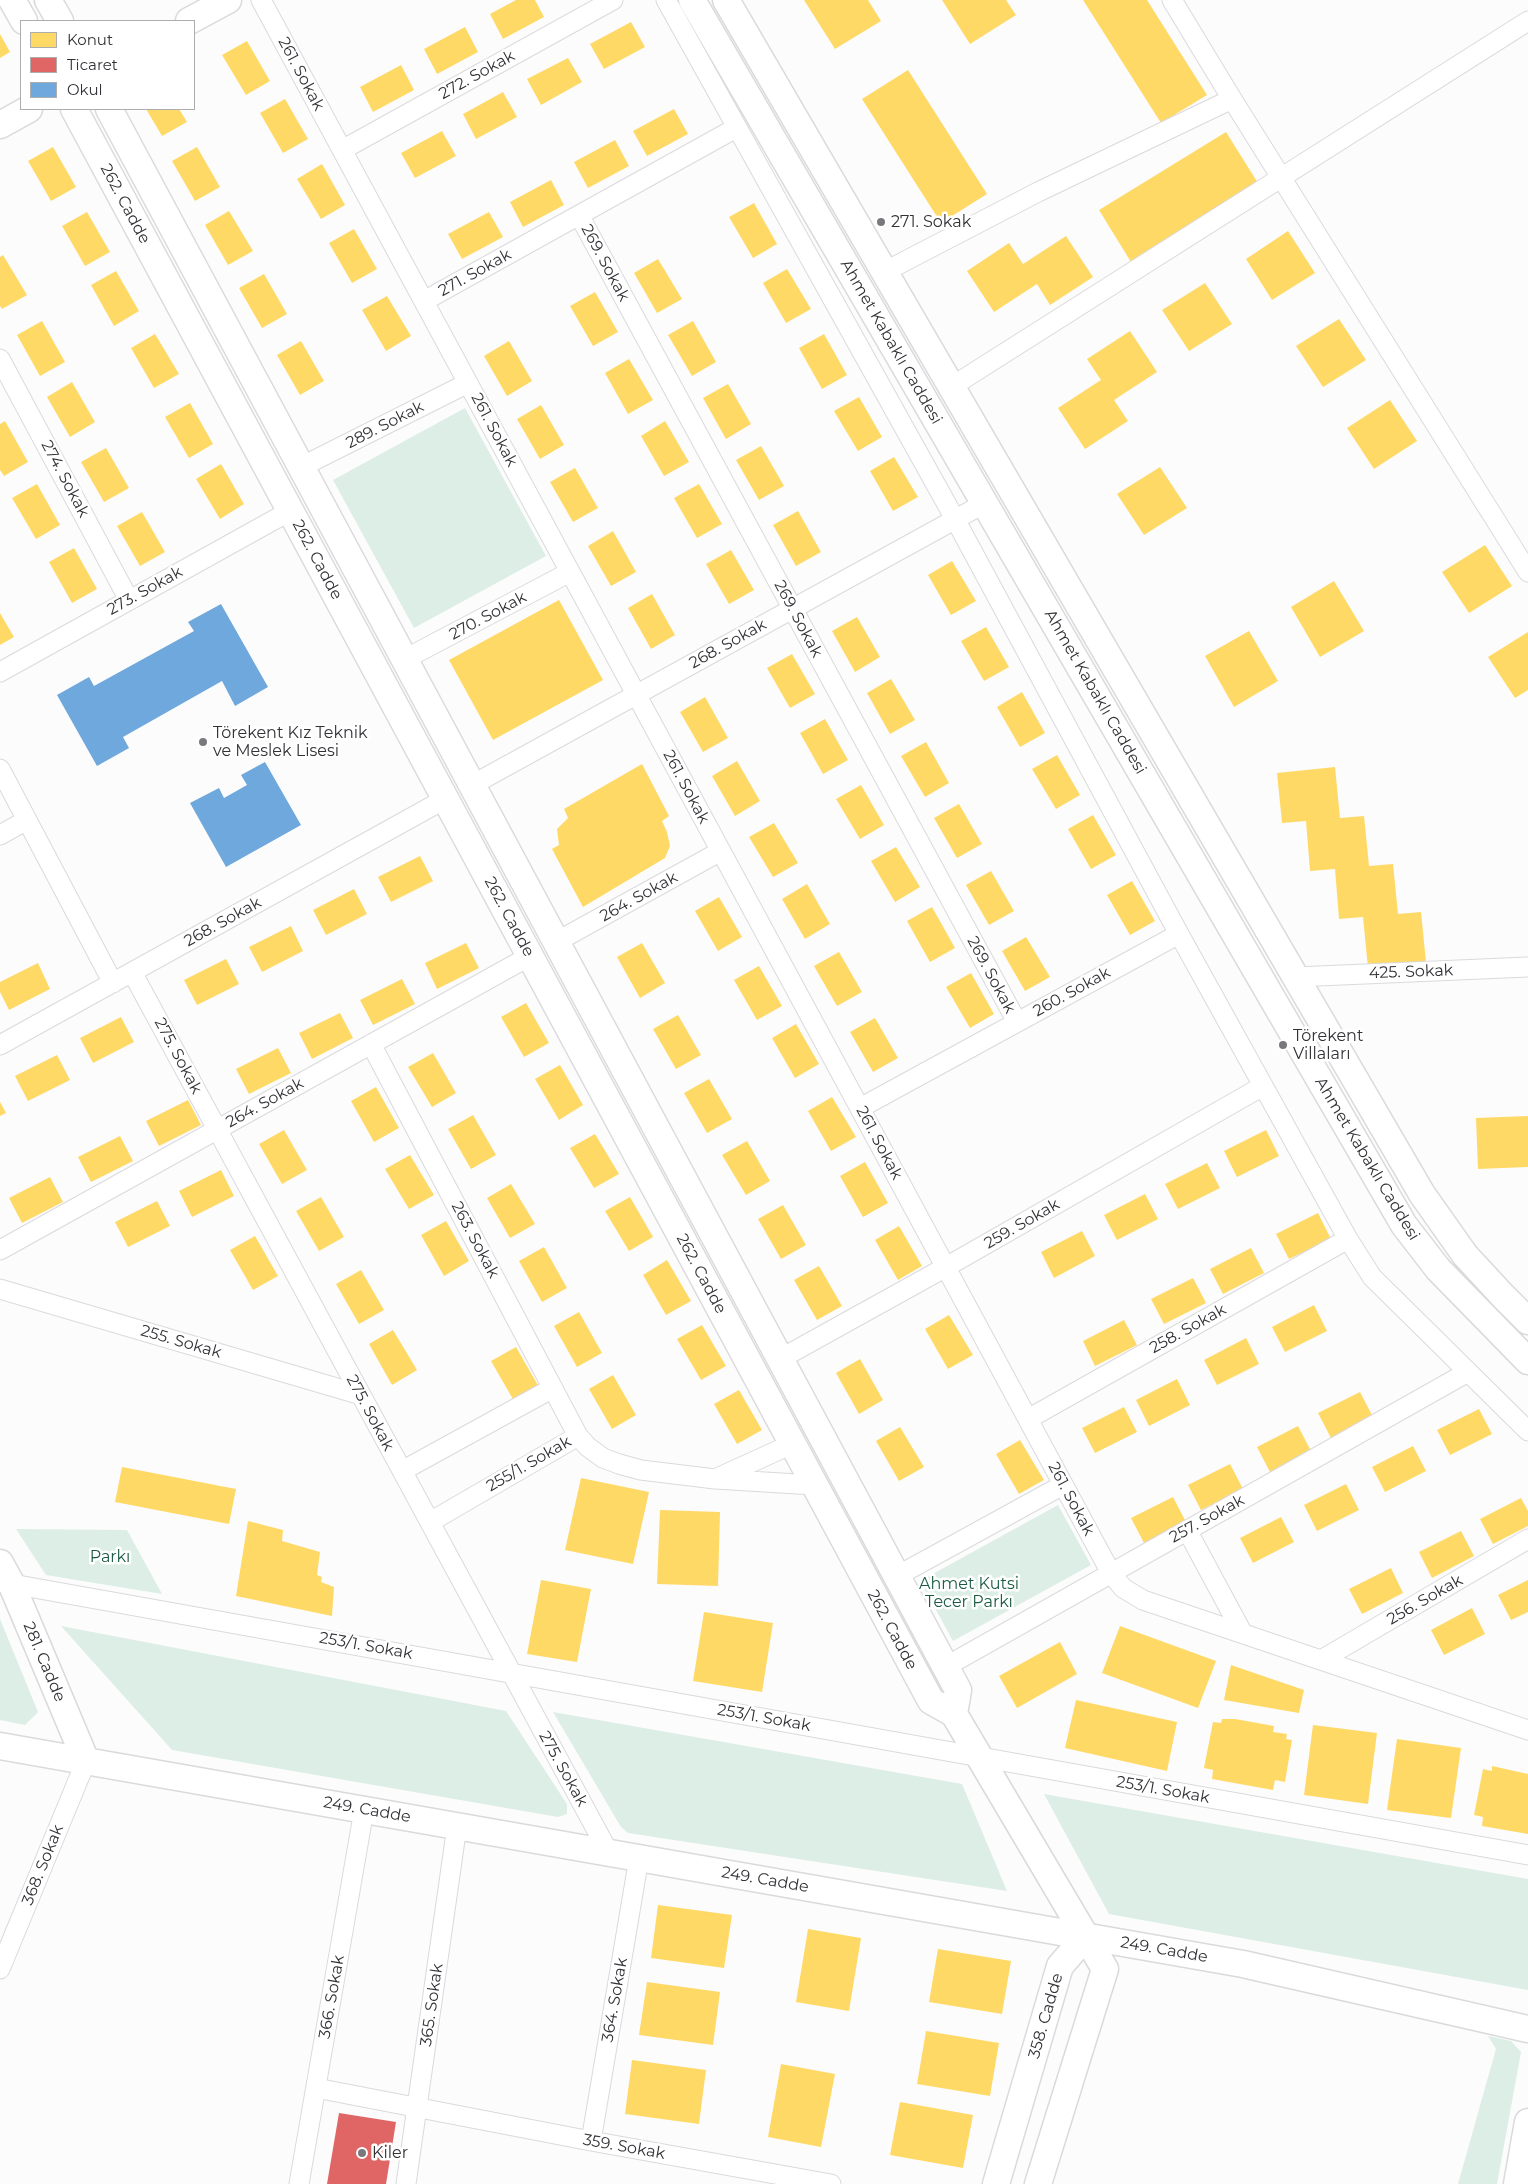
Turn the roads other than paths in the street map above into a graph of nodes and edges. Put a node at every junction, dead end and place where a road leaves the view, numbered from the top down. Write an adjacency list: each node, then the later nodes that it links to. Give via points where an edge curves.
1 (12, 0): 10 (street)
2 (48, 0): 11 (street)
3 (228, 0): 12 (street)
4 (261, 0): 20 (street, 261. Sokak)
5 (613, 0): 20 (street, 272. Sokak)
6 (666, 0): 19 (street)
7 (692, 0): 29 (street, Ahmet Kabaklı Caddesi)
8 (726, 0): 23 (street, Ahmet Kabaklı Caddesi)
9 (1172, 0): 14 (street)
10 (23, 20)
11 (59, 20)
12 (191, 20)
13 (1528, 22): 21 (street)
14 (1232, 99): 21 (street); 23 (street, via 1038,192)
15 (27, 110): 18 (street)
16 (75, 110): 30 (street, 262. Cadde)
17 (110, 110): 28 (street, 262. Cadde)
18 (0, 125)
19 (736, 128): 22 (street, 271. Sokak); 31 (street)
20 (342, 150): 24 (street, 261. Sokak)
21 (1281, 178): 27 (street); 33 (street)
22 (579, 215): 24 (street, 271. Sokak); 35 (street, 269. Sokak)
23 (884, 272): 27 (street, Ahmet Kabaklı Caddesi)
24 (424, 301): 26 (street, 261. Sokak)
25 (0, 359): 34 (street, 274. Sokak)
26 (468, 383): 28 (street, 289. Sokak); 32 (street, 261. Sokak)
27 (951, 387): 50 (street, Ahmet Kabaklı Caddesi)
28 (301, 467): 36 (street, 262. Cadde)
29 (984, 503): 31 (street, 268. Sokak); 64 (street, Ahmet Kabaklı Caddesi, via 1404,1225 1438,1269)
30 (290, 510): 34 (street, 273. Sokak); 41 (street, 262. Cadde)
31 (955, 519): 35 (street, 268. Sokak); 45 (street)
32 (570, 572): 36 (street, 270. Sokak); 38 (street, 261. Sokak)
33 (1528, 572)
34 (129, 600): 37 (street, 273. Sokak)
35 (793, 608): 38 (street, 268. Sokak); 52 (street, 269. Sokak)
36 (405, 659): 40 (street, 262. Cadde)
37 (0, 672)
38 (636, 694): 40 (street, 268. Sokak); 44 (street, 261. Sokak)
39 (0, 769): 42 (street)
40 (472, 785): 41 (street); 46 (street, 262. Cadde)
41 (446, 799): 47 (street, 262. Cadde); 49 (street, 268. Sokak)
42 (27, 820): 43 (street); 51 (street)
43 (0, 835)
44 (721, 851): 46 (street, 264. Sokak); 56 (street, 261. Sokak)
45 (1179, 934): 52 (street, 260. Sokak); 55 (street)
46 (556, 942): 63 (street, 262. Cadde)
47 (530, 956): 53 (street, 264. Sokak); 71 (street, 262. Cadde)
48 (1528, 967): 50 (street, 425. Sokak)
49 (132, 972): 51 (street, 268. Sokak); 57 (street, 275. Sokak)
50 (1295, 977): 62 (street, Ahmet Kabaklı Caddesi, via 1432,1211 1480,1272)
51 (113, 983): 54 (street, 268. Sokak)
52 (1017, 1022): 56 (street, 260. Sokak)
53 (371, 1044): 57 (street, 264. Sokak); 66 (street, 263. Sokak)
54 (0, 1045)
55 (1263, 1086): 58 (street); 60 (street, 259. Sokak)
56 (860, 1108): 60 (street, 261. Sokak)
57 (217, 1129): 59 (street, 264. Sokak); 67 (street, 275. Sokak)
58 (1348, 1239): 65 (street, via 1372,1277); 68 (street, 258. Sokak)
59 (0, 1250)
60 (946, 1268): 63 (street, 259. Sokak); 68 (street, 261. Sokak)
61 (0, 1289): 67 (street, 255. Sokak)
62 (1528, 1320)
63 (780, 1359): 81 (street, 262. Cadde)
64 (1528, 1361)
65 (1468, 1372): 69 (street); 77 (street, 257. Sokak)
66 (553, 1388): 70 (street, 263. Sokak); 72 (street)
67 (361, 1395): 72 (street, 275. Sokak)
68 (1028, 1420): 75 (street, 261. Sokak)
69 (1528, 1431)
70 (578, 1436): 73 (street, 255/1. Sokak, via 603,1458 618,1464); 76 (street, 255/1. Sokak)
71 (792, 1444): 73 (street); 74 (street, 262. Cadde)
72 (402, 1471): 76 (street, 275. Sokak)
73 (715, 1479): 74 (street, 255/1. Sokak)
74 (814, 1485): 86 (street, 262. Cadde, via 931,1701)
75 (1063, 1485): 79 (street, 261. Sokak); 81 (street)
76 (430, 1522): 85 (street, 275. Sokak)
77 (1187, 1530): 79 (street, 257. Sokak); 82 (street)
78 (1528, 1539): 83 (street, 256. Sokak)
79 (1111, 1573): 82 (street, 261. Sokak, via 1123,1588 1143,1600); 84 (street, 257. Sokak)
80 (4, 1576): 85 (street, 253/1. Sokak); 90 (street, 281. Cadde)
81 (897, 1576): 84 (street, 262. Cadde)
82 (1243, 1634): 83 (street, 261. Sokak)
83 (1321, 1660): 87 (street, 261. Sokak)
84 (946, 1667): 86 (street, 262. Cadde, via 958,1690)
85 (511, 1672): 89 (street, 253/1. Sokak); 93 (street, 275. Sokak)
86 (954, 1714): 89 (street)
87 (1528, 1730)
88 (0, 1746): 90 (street, 249. Cadde)
89 (979, 1757): 94 (street, 253/1. Sokak); 96 (street)
90 (86, 1761): 91 (street, 249. Cadde); 97 (street, 368. Sokak)
91 (364, 1810): 92 (street, 249. Cadde); 99 (street, 366. Sokak)
92 (457, 1826): 93 (street, 249. Cadde); 100 (street, 365. Sokak)
93 (609, 1853): 95 (street, 249. Cadde)
94 (1528, 1855)
95 (639, 1858): 96 (street, 249. Cadde); 102 (street, 364. Sokak)
96 (1086, 1936): 98 (street, 249. Cadde, via 1243,1964); 106 (street, 358. Cadde, via 1060,1966); 107 (street, via 1105,1969)
97 (0, 1969)
98 (1528, 2029)
99 (316, 2088): 100 (street, 359. Sokak); 103 (street, 366. Sokak)
100 (418, 2107): 102 (street, 359. Sokak); 104 (street, 365. Sokak)
101 (1528, 2122): 108 (street)
102 (591, 2142): 105 (street, 359. Sokak)
103 (299, 2184)
104 (406, 2184)
105 (831, 2184)
106 (996, 2184)
107 (1038, 2184)
108 (1517, 2184)

